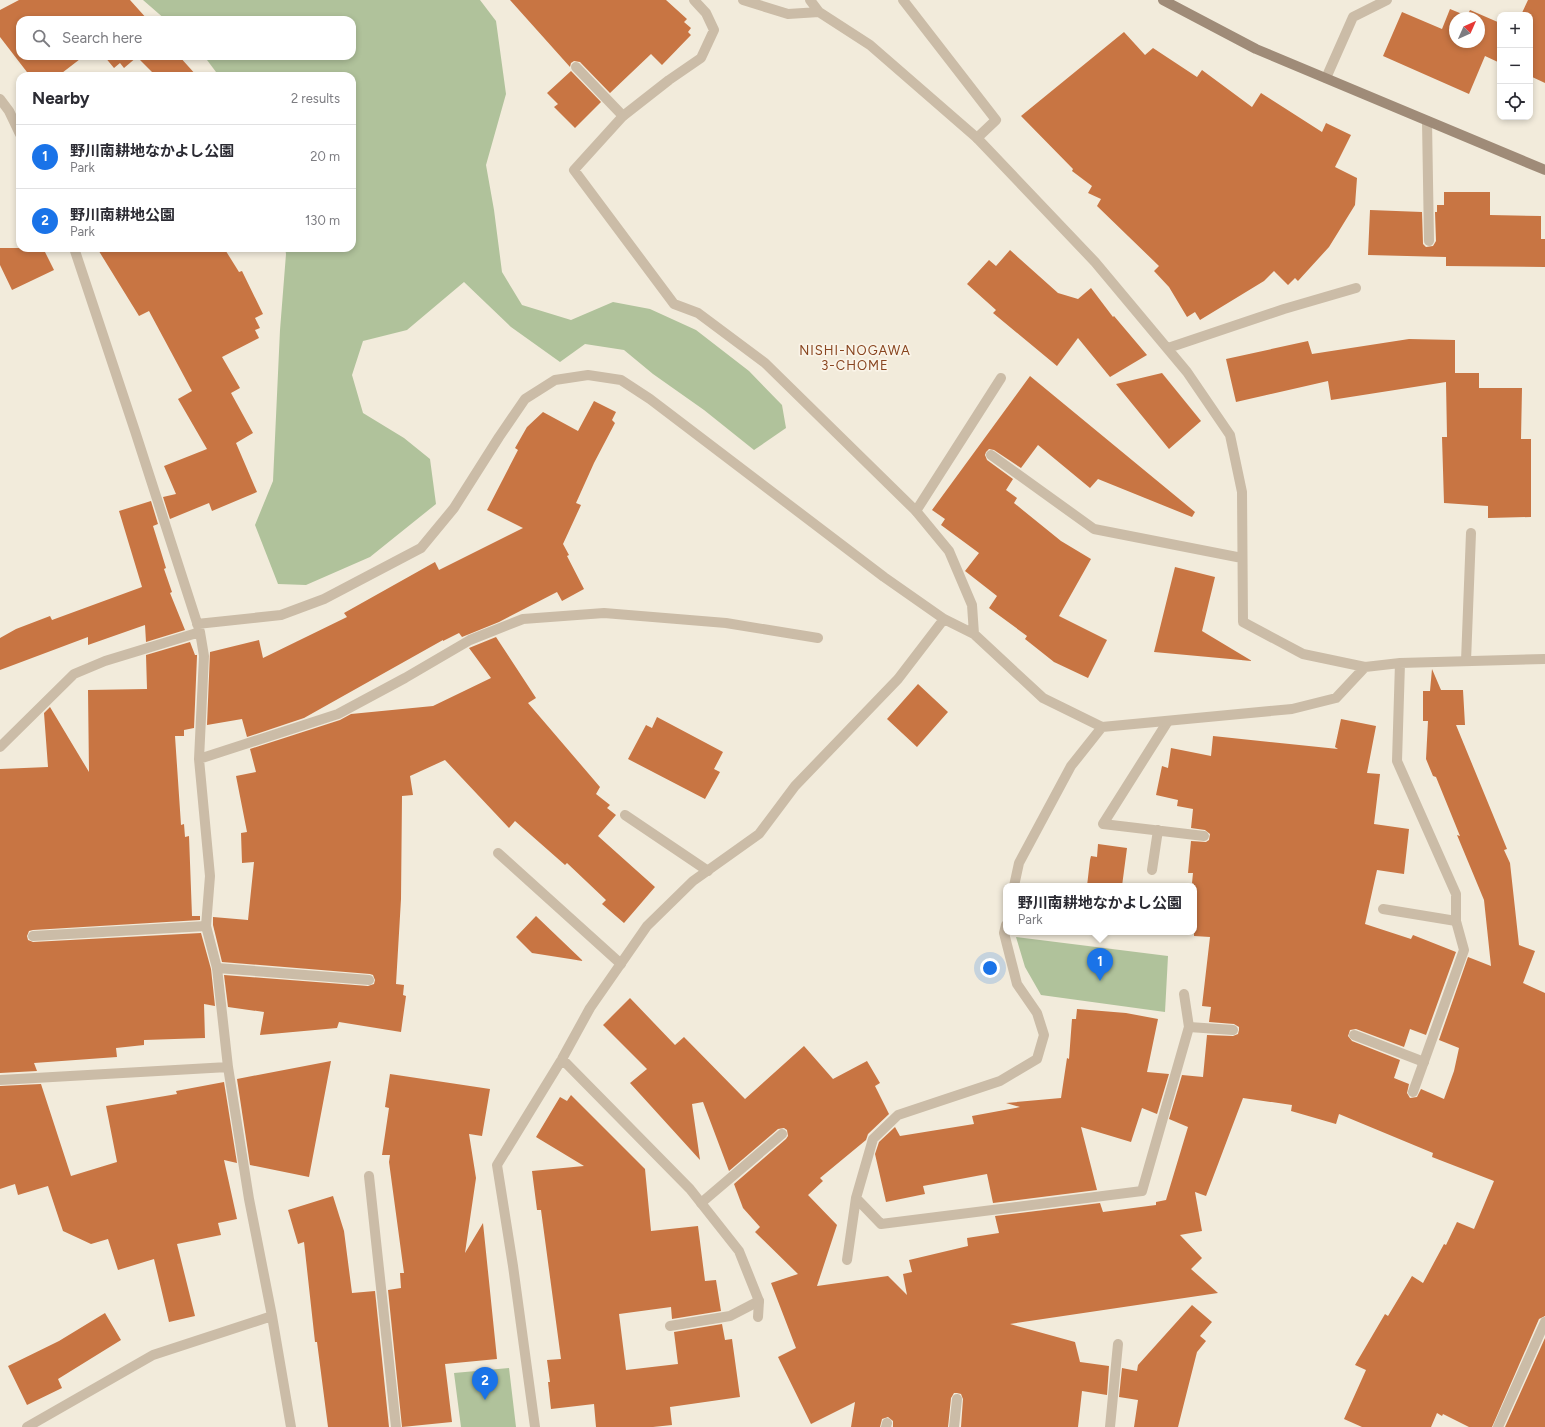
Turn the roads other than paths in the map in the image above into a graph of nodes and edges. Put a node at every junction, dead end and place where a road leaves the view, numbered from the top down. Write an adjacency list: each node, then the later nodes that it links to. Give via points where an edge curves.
1 (694, 0): 11 (street, via 706,13 714,30 701,58)
2 (743, 0): 7 (street, via 788,14)
3 (810, 0): 7 (street)
4 (903, 0): 14 (street, via 996,120)
5 (1163, 0): 9 (street, via 1256,49)
6 (1388, 0): 9 (street, via 1353,17)
7 (819, 12): 14 (street, via 870,45)
8 (576, 67): 11 (street)
9 (1326, 78): 12 (street)
10 (0, 99): 13 (street)
11 (622, 116): 22 (street, via 574,170 674,304 698,313 765,363)
12 (1428, 121): 15 (street); 16 (street)
13 (16, 126)
14 (977, 138): 19 (street, via 1095,262)
15 (1545, 170)
16 (1429, 241)
17 (75, 252): 26 (street, via 136,431)
18 (1356, 288): 19 (street)
19 (1168, 348): 24 (street, via 1188,372 1230,435 1242,492)
20 (1001, 378): 22 (street)
21 (991, 455): 24 (street, via 1094,529)
22 (916, 511): 27 (street, via 949,552 972,605)
23 (1471, 533): 30 (street)
24 (1242, 558): 32 (street, via 1243,622 1303,654)
25 (944, 620): 26 (street, via 650,399 621,380 588,375 555,380 525,399 454,508 421,548 324,599 281,615); 27 (street); 42 (street, via 898,679 795,786 759,834)
26 (198, 628): 35 (street, via 74,674); 36 (street, via 204,656)
27 (974, 634): 34 (street, via 1043,698)
28 (818, 638): 36 (street, via 726,623 604,613 523,618 470,640 338,714)
29 (1545, 659): 30 (street)
30 (1466, 661): 31 (street)
31 (1400, 663): 32 (street); 45 (street, via 1397,761 1456,894)
32 (1365, 667): 33 (street, via 1336,698 1292,709)
33 (1168, 721): 34 (street); 38 (street, via 1103,824)
34 (1102, 727): 43 (street, via 1071,766 1019,863)
35 (0, 747)
36 (199, 758): 46 (street, via 210,876)
37 (625, 815): 42 (street)
38 (1158, 830): 39 (street); 41 (street)
39 (1204, 836)
40 (498, 853): 49 (street)
41 (1152, 870)
42 (708, 871): 49 (street, via 647,926)
43 (1015, 883)
44 (1383, 909): 45 (street)
45 (1456, 922): 57 (street, via 1464,950)
46 (206, 926): 48 (street); 50 (street)
47 (1005, 935): 63 (street, via 1017,984 1037,1013 1044,1035 1038,1060 1000,1081 898,1116 873,1139)
48 (33, 936)
49 (621, 964): 56 (street, via 590,1008)
50 (217, 968): 51 (street); 58 (street)
51 (369, 980)
52 (1184, 994): 53 (street)
53 (1189, 1027): 54 (street); 63 (street, via 1142,1191 881,1224)
54 (1234, 1030)
55 (1354, 1035): 57 (street)
56 (562, 1059): 64 (street); 76 (street, via 497,1165)
57 (1424, 1062): 60 (street)
58 (228, 1067): 59 (street); 67 (street, via 249,1199)
59 (0, 1080)
60 (1413, 1092)
61 (782, 1134): 64 (street)
62 (369, 1176): 75 (street)
63 (856, 1198): 65 (street)
64 (701, 1203): 66 (street, via 739,1251)
65 (847, 1260)
66 (759, 1301): 68 (street); 70 (street, via 730,1316)
67 (272, 1316): 73 (street, via 153,1355); 74 (street)
68 (758, 1317)
69 (1545, 1322): 79 (street)
70 (670, 1326)
71 (1118, 1344): 78 (street)
72 (957, 1399): 77 (street)
73 (27, 1427)
74 (291, 1427)
75 (396, 1427)
76 (535, 1427)
77 (954, 1427)
78 (1110, 1427)
79 (1498, 1427)

